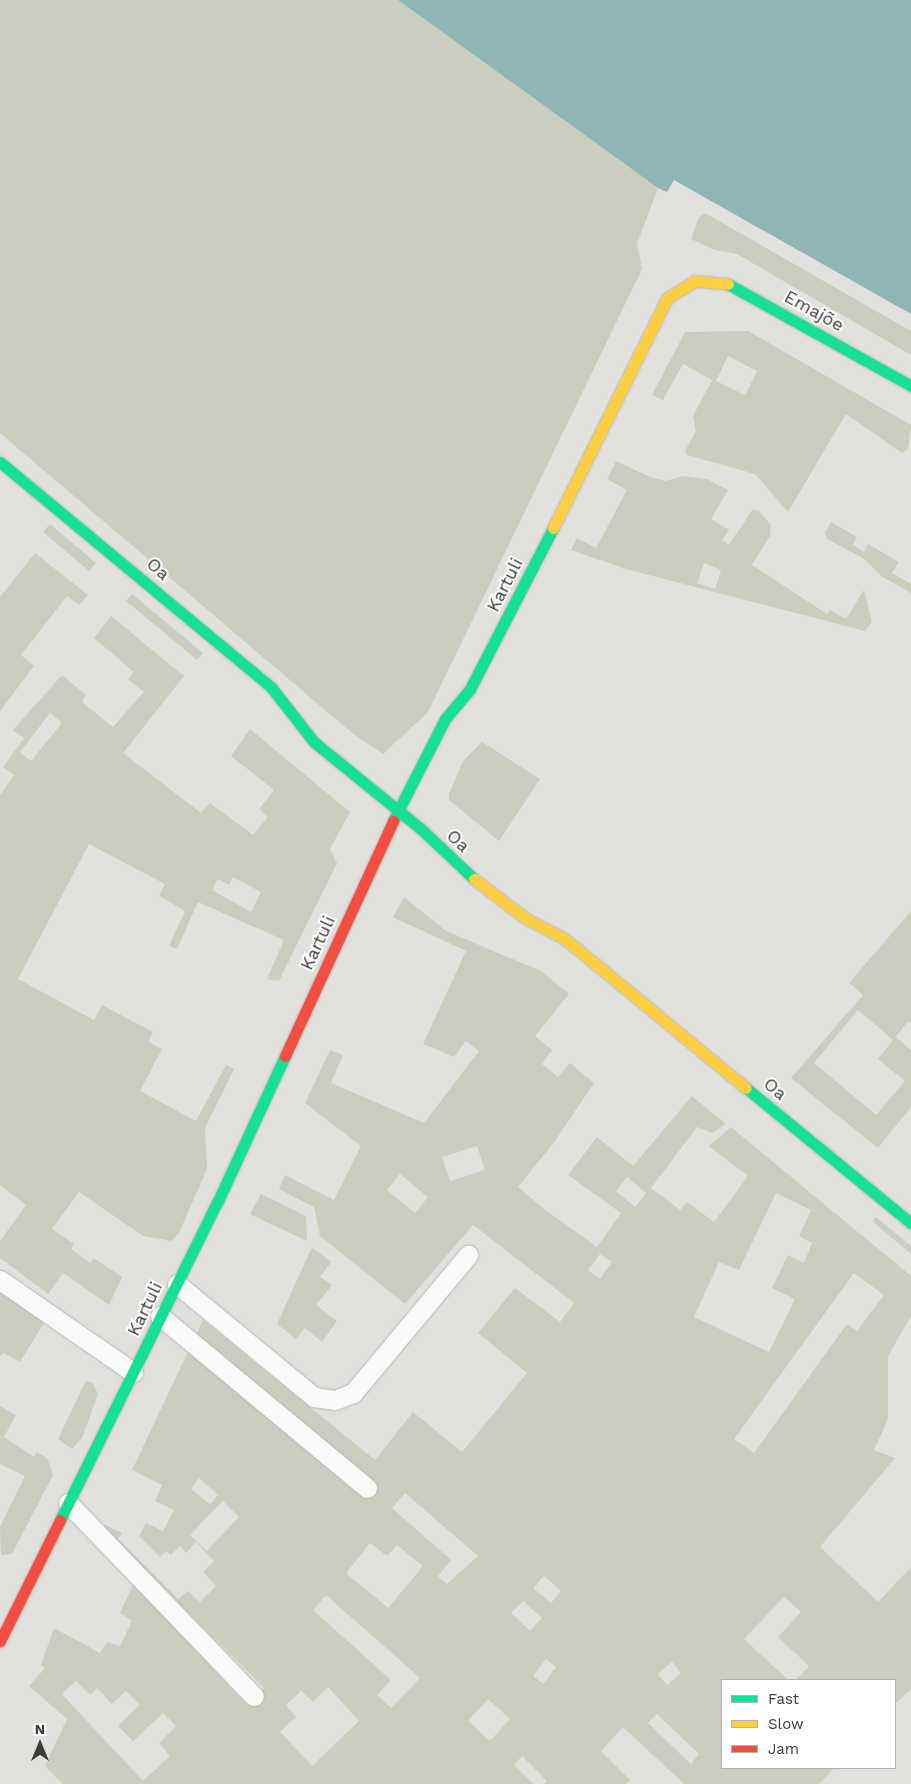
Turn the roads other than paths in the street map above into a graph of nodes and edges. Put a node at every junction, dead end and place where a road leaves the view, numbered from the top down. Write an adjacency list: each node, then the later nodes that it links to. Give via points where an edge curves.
1 (695, 281): 2 (street, Emajõe, via 731,284); 4 (street, Kartuli, via 668,298 470,689 445,719)
2 (911, 386)
3 (0, 462): 4 (street, Oa, via 271,687 314,742)
4 (398, 811): 5 (street, Oa, via 454,862 525,918 565,939); 8 (street, Kartuli)
5 (911, 1223)
6 (468, 1255): 8 (lane, via 353,1394 335,1400 314,1397)
7 (0, 1280): 10 (lane)
8 (177, 1284): 9 (street, Kartuli)
9 (160, 1316): 10 (street, Kartuli); 11 (lane)
10 (133, 1372): 12 (street, Kartuli)
11 (368, 1488)
12 (68, 1504): 13 (street, Kartuli); 14 (lane)
13 (0, 1641)
14 (254, 1696)

